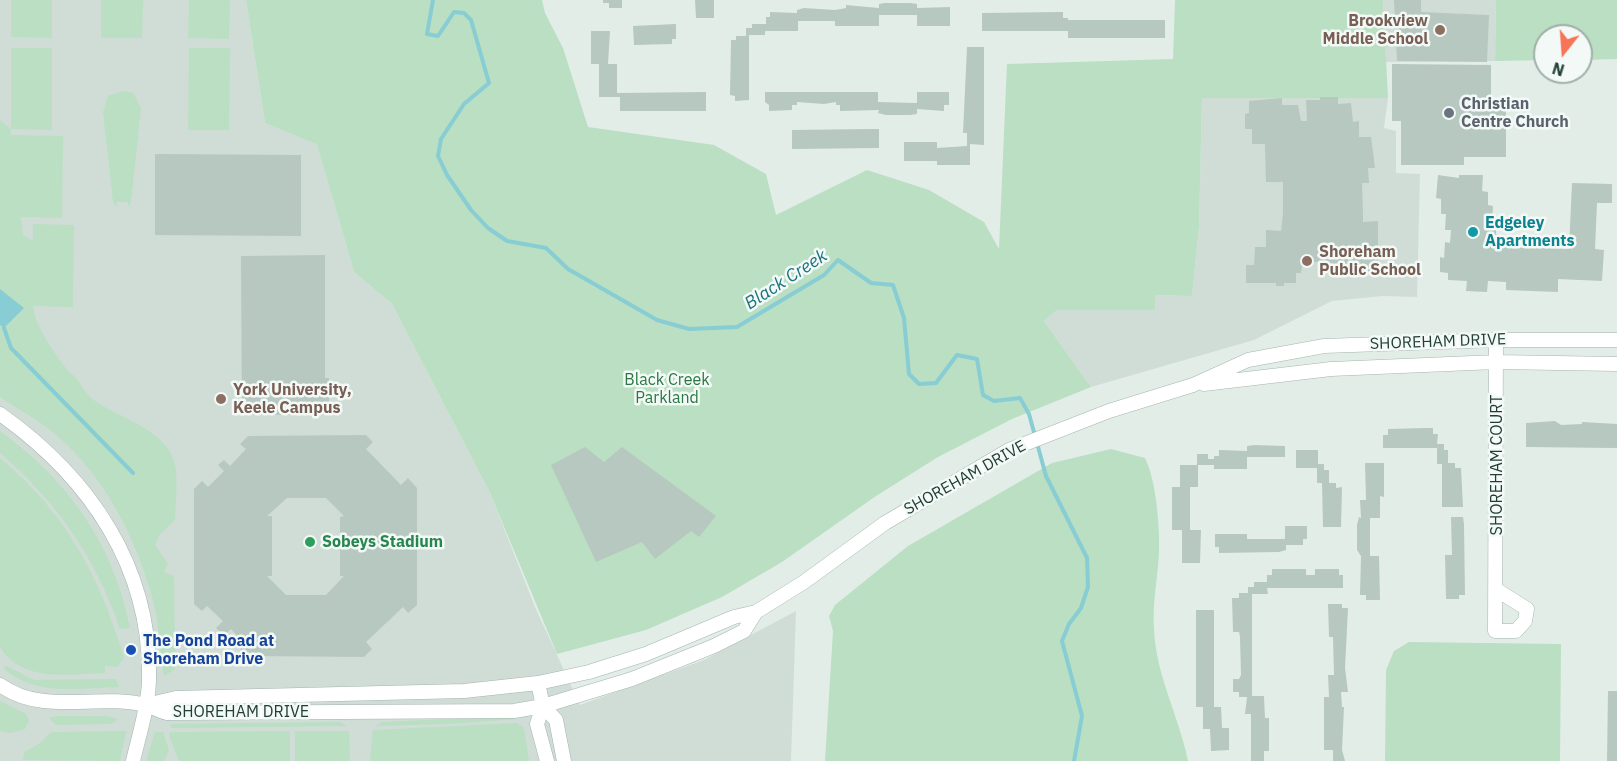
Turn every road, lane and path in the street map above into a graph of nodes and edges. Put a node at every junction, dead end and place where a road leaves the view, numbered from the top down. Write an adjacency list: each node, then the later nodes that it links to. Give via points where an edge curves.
1 (1496, 340): 2 (street, SHOREHAM DRIVE); 3 (street, SHOREHAM COURT); 5 (street, SHOREHAM DRIVE, via 1324,346 1248,360)
2 (1617, 340)
3 (1496, 362): 4 (street, SHOREHAM DRIVE); 5 (street, SHOREHAM DRIVE, via 1331,369); 7 (street, SHOREHAM COURT)
4 (1617, 364)
5 (1193, 385): 8 (street, SHOREHAM DRIVE, via 1108,411 1009,450 885,523)
6 (0, 414): 11 (street, via 32,436 63,466 116,537 135,586 144,625 149,680)
7 (1497, 590)
8 (756, 612): 9 (street, SHOREHAM DRIVE, via 734,617 646,654); 12 (street, SHOREHAM DRIVE, via 744,631 714,646 632,679)
9 (538, 683): 11 (street, SHOREHAM DRIVE, via 464,691 176,698); 12 (street)
10 (0, 685): 11 (street, via 26,699)
11 (146, 705): 12 (street, SHOREHAM DRIVE, via 168,713 194,714 474,712); 13 (street)
12 (543, 706): 14 (street, via 537,724); 15 (street, via 556,720)
13 (133, 761)
14 (547, 761)
15 (564, 761)

